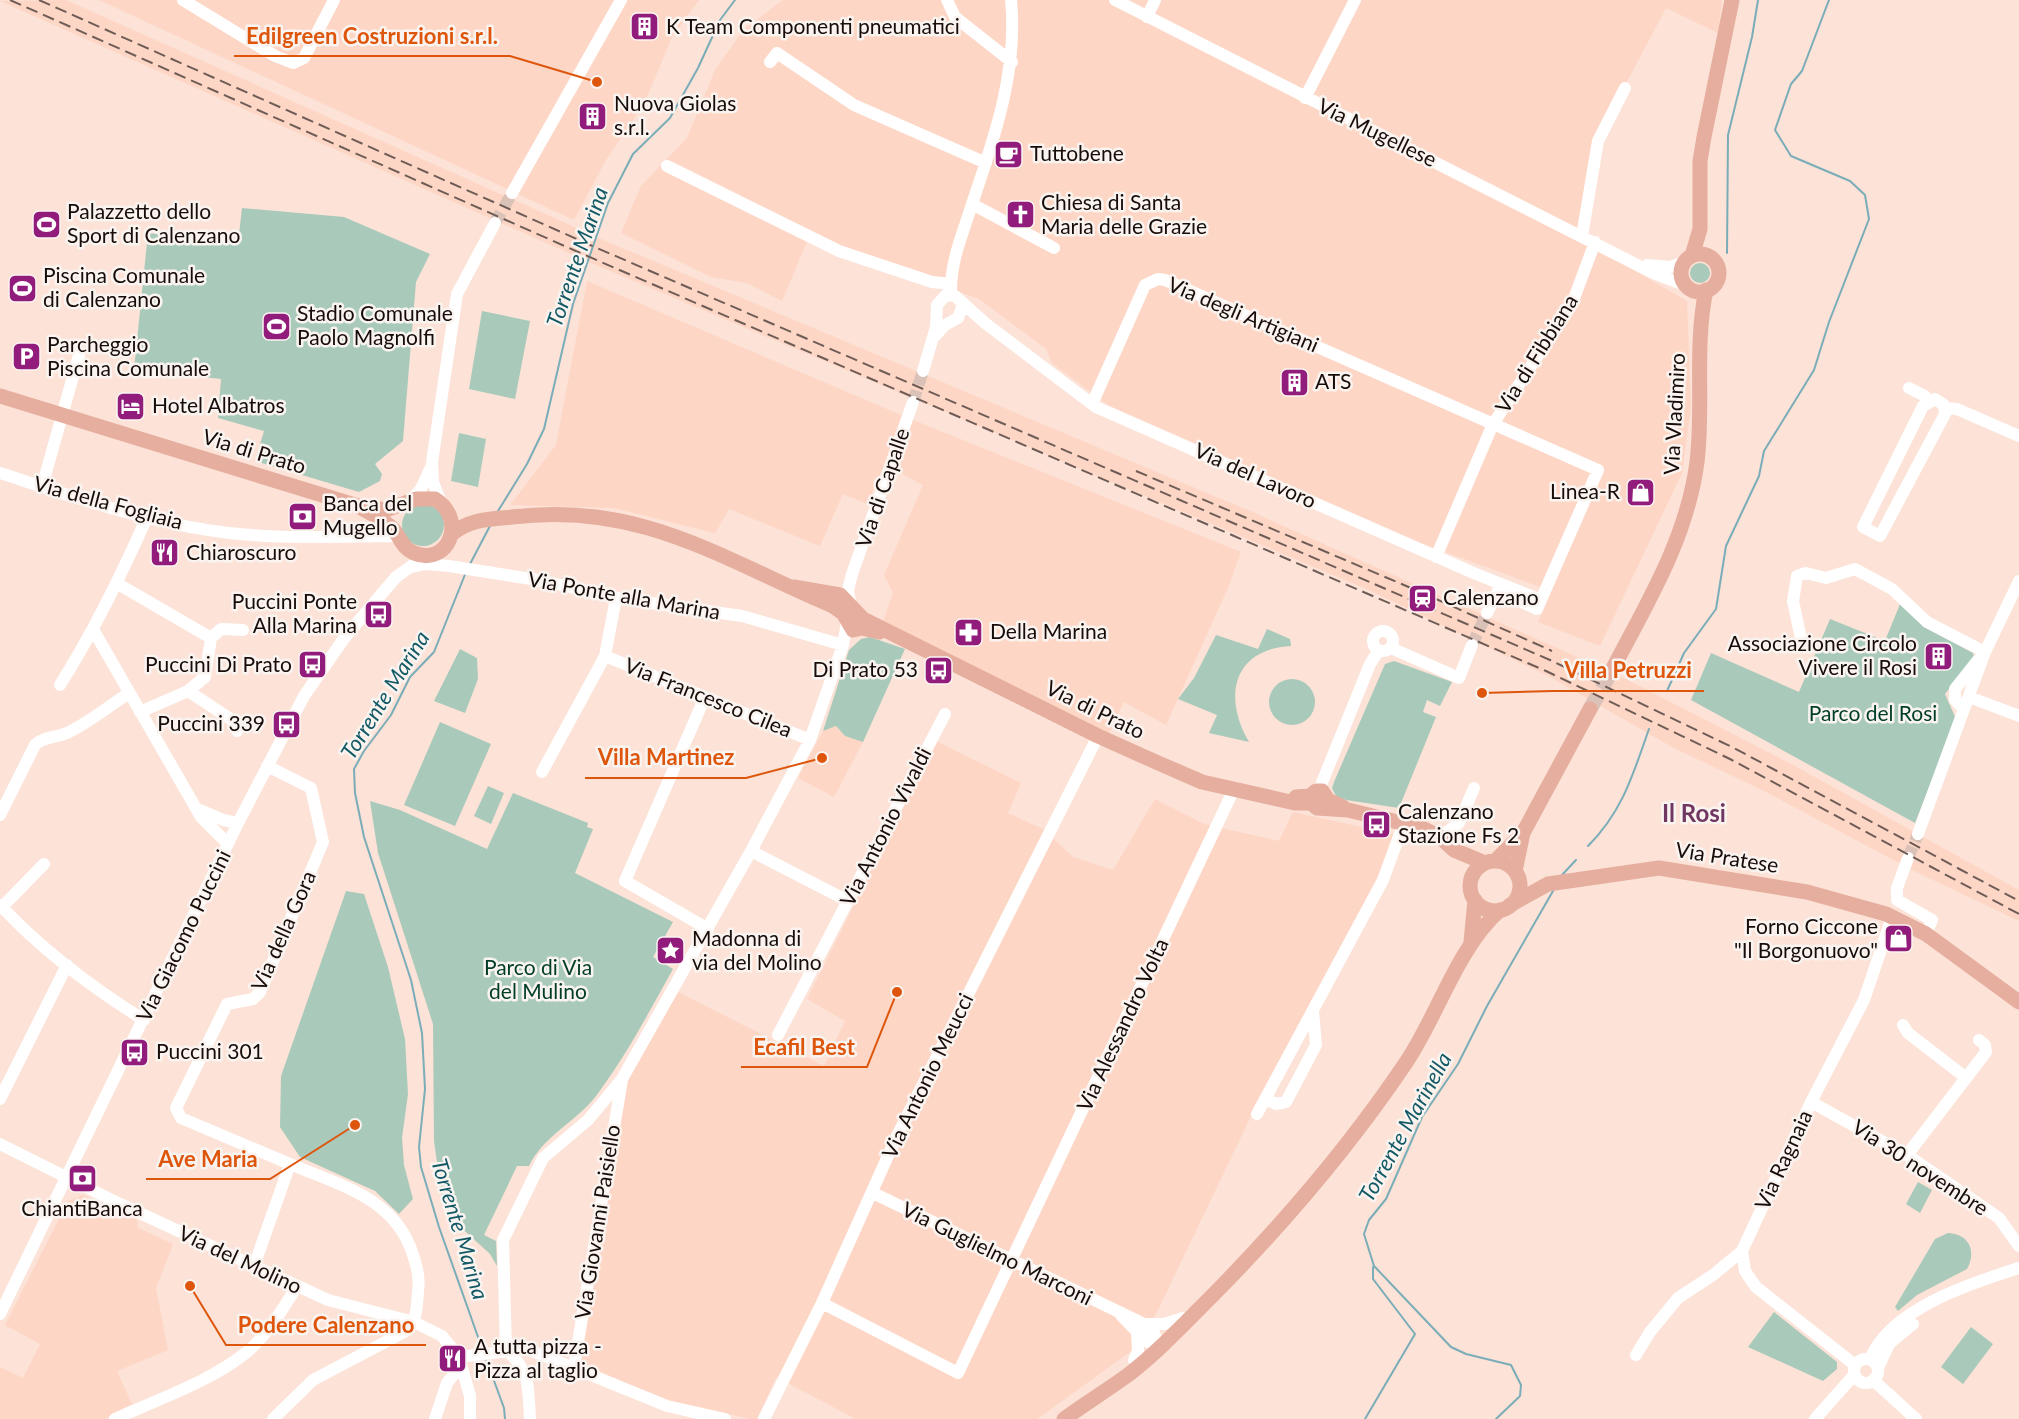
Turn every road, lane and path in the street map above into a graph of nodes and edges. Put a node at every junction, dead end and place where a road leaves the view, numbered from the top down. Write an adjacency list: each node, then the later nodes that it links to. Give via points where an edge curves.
1 (183, 0): 2 (street, via 293,63 304,58)
2 (334, 0)
3 (621, 0): 17 (street)
4 (947, 0): 12 (street, via 955,17)
5 (1011, 0): 12 (street)
6 (1155, 0): 10 (street)
7 (1355, 0): 14 (street)
8 (1732, 0): 20 (main road, via 1702,145)
9 (1122, 2): 10 (street, Via Mugellese)
10 (1148, 17): 14 (street, Via Mugellese)
11 (770, 62): 15 (street, via 777,53 854,105)
12 (1012, 62): 15 (street)
13 (1625, 88): 21 (street, via 1598,141)
14 (1305, 98): 21 (street, Via Mugellese)
15 (986, 163): 18 (street)
16 (667, 166): 28 (street, via 839,251)
17 (512, 193)
18 (972, 204): 23 (street); 28 (street, via 956,251)
19 (495, 223): 48 (street, via 457,294)
20 (1700, 229): 24 (main road); 25 (main road)
21 (1582, 236): 22 (street, Via Mugellese)
22 (1595, 242): 26 (street, Via Mugellese); 46 (street, Via di Fibbiana, via 1572,304)
23 (1054, 248)
24 (1712, 258): 25 (main road, via 1702,254); 29 (main road, via 1718,267 1718,278)
25 (1688, 259): 26 (street, Via Mugellese, via 1670,267); 27 (main road, via 1681,273)
26 (1640, 265): 27 (street, Via Mugellese)
27 (1689, 288): 29 (main road); 33 (main road, Via Vladimiro)
28 (951, 290): 30 (street); 31 (street, via 939,301)
29 (1706, 290): 33 (main road, Via Vladimiro)
30 (963, 305): 32 (street); 34 (street, Via del Lavoro)
31 (938, 312): 32 (street, via 944,320); 35 (street)
32 (955, 319): 34 (street, Via del Lavoro); 35 (street)
33 (1700, 321): 80 (main road, Via Vladimiro, via 1699,446 1688,505 1665,569)
34 (985, 323): 41 (street, Via del Lavoro)
35 (929, 345): 37 (street)
36 (80, 355): 44 (street)
37 (923, 371)
38 (1909, 388): 42 (street, via 1925,396)
39 (0, 396): 44 (main road, Via di Prato)
40 (913, 402): 63 (street, Via di Capalle)
41 (1092, 405): 46 (street, Via degli Artigiani, via 1143,289 1158,279); 61 (street, Via del Lavoro)
42 (1924, 406): 43 (street, via 1938,400); 45 (street, via 1927,421); 50 (street)
43 (1945, 408): 45 (street); 47 (street, via 1957,409)
44 (62, 415): 52 (street); 54 (main road, Via di Prato)
45 (1940, 421): 51 (street)
46 (1494, 424): 61 (street); 68 (street, Via di Fibbiana, via 1598,470)
47 (2019, 436)
48 (432, 462): 53 (street, via 421,489); 55 (street, via 433,482)
49 (0, 473): 52 (street, Via della Fogliaia)
50 (1890, 475): 51 (street); 51 (street, via 1863,527 1880,536)
51 (1907, 484)
52 (42, 487): 56 (street, Via della Fogliaia)
53 (406, 504): 54 (main road, Via di Prato, via 386,510); 55 (main road, Via di Prato, via 426,498); 59 (main road, via 397,516)
54 (358, 506): 59 (main road, Via di Prato, via 380,519)
55 (445, 507): 57 (main road, Via di Prato); 58 (main road, via 453,524)
56 (147, 517): 59 (street, Via della Fogliaia, via 228,533); 65 (street)
57 (483, 520): 58 (main road, Via di Prato, via 470,522); 67 (main road, Via di Prato, via 570,514 626,522 712,549 794,587)
58 (452, 534): 60 (main road, Via di Prato, via 443,548)
59 (398, 538): 60 (main road, Via di Prato, via 413,553); 62 (street, Via Giacomo Puccini, via 405,559)
60 (427, 555): 62 (street, Via Giacomo Puccini)
61 (1436, 557): 68 (street, Via del Lavoro)
62 (400, 574): 66 (street, Via Ponte alla Marina, via 420,565 449,566 544,581); 93 (street, Via Giacomo Puccini, via 321,669)
63 (852, 574): 67 (street, Via di Capalle); 69 (street, Via di Capalle)
64 (2019, 581): 78 (street)
65 (118, 584): 73 (street); 75 (street)
66 (616, 598): 76 (street, Via Ponte alla Marina, via 742,616); 79 (street)
67 (834, 600): 69 (main road, Via di Prato, via 840,595); 71 (main road, Via di Prato)
68 (1541, 600): 70 (street, via 1537,609 1498,591)
69 (850, 603): 71 (main road, Via di Prato)
70 (1487, 613)
71 (857, 625): 76 (street); 91 (main road, Via di Prato, via 897,636)
72 (243, 630): 75 (street, via 221,629)
73 (94, 631): 81 (street); 83 (street)
74 (1800, 634): 78 (street, via 1793,601 1797,576 1806,573 1826,578 1855,569 1892,589 1927,621)
75 (211, 638): 82 (street, via 205,677)
76 (843, 645): 92 (street)
77 (1472, 645): 97 (street, via 1459,678 1385,649 1371,664)
78 (1985, 652): 85 (street)
79 (605, 656): 84 (street, Via Francesco Cilea); 94 (street)
80 (1611, 672)
81 (60, 686)
82 (188, 691): 87 (street); 90 (street, via 235,722)
83 (129, 693): 87 (street); 99 (street, via 61,737 42,739 35,745)
84 (705, 697): 92 (street, Via Francesco Cilea); 118 (street, via 625,881)
85 (1966, 703): 89 (street); 103 (street)
86 (1590, 709): 102 (main road)
87 (140, 712): 98 (street)
88 (945, 714): 114 (street, Via Antonio Vivaldi)
89 (2019, 716)
90 (237, 731)
91 (1098, 736): 96 (main road, Via di Prato, via 1202,782); 140 (street, Via Antonio Meucci, via 896,1138)
92 (810, 740): 107 (street)
93 (267, 766): 100 (street, Via Giacomo Puccini); 138 (street, Via della Gora, via 311,788 323,842 260,992 253,999 227,1004 176,1108 181,1118)
94 (542, 772)
95 (1474, 788): 104 (street, via 1459,823)
96 (1234, 789): 97 (main road, Via di Prato, via 1295,803); 143 (street, Via Alessandro Volta)
97 (1318, 799): 101 (main road, Via di Prato)
98 (195, 806): 100 (street, via 214,818); 105 (street)
99 (0, 815)
100 (238, 823): 105 (street, Via Giacomo Puccini)
101 (1404, 823): 104 (main road, Via di Prato); 123 (street, via 1383,880)
102 (1523, 833): 109 (main road); 111 (main road)
103 (1918, 834)
104 (1440, 837): 106 (main road, Via di Prato)
105 (228, 844): 124 (street, Via Giacomo Puccini)
106 (1454, 850): 109 (main road, Via di Prato); 113 (main road, Via di Prato)
107 (752, 851): 114 (street); 118 (street)
108 (1908, 858): 119 (street, via 1897,900 1932,920)
109 (1490, 862): 111 (main road, Via di Prato, via 1503,862); 113 (main road, via 1473,875)
110 (44, 864): 116 (street)
111 (1516, 872): 112 (main road, Via di Prato); 115 (main road, via 1520,891)
112 (1553, 883): 115 (main road); 117 (main road, Via Pratese, via 1640,869 1680,870 1807,892)
113 (1473, 893): 115 (main road, via 1489,909); 120 (main road)
114 (849, 901): 128 (street, Via Antonio Vivaldi)
115 (1505, 908): 120 (main road)
116 (2, 909): 121 (street)
117 (1889, 915): 119 (main road, Via Pratese); 134 (street, Via Ragnaia, via 1864,1000)
118 (708, 928): 131 (street)
119 (1926, 934): 122 (main road, Via Pratese)
120 (1470, 945): 148 (main road, via 1406,1064 1288,1217)
121 (67, 965): 124 (street); 132 (street)
122 (2019, 1002)
123 (1313, 1008): 126 (street); 127 (street)
124 (144, 1020): 139 (street, Via Giacomo Puccini)
125 (1903, 1025): 130 (street)
126 (1300, 1033): 127 (street, via 1307,1030); 133 (street)
127 (1315, 1034): 133 (street, via 1316,1045 1286,1102 1276,1104)
128 (778, 1035)
129 (1979, 1040): 130 (street, via 1986,1052)
130 (1965, 1077): 137 (street)
131 (622, 1079): 155 (street, via 588,1120 543,1158 503,1240); 159 (street, Via Giovanni Paisiello)
132 (0, 1098)
133 (1265, 1099): 135 (street)
134 (1811, 1102): 137 (street, Via 30 novembre); 141 (street, Via Ragnaia)
135 (1257, 1114)
136 (0, 1144): 139 (street, Via del Molino)
137 (1907, 1155): 142 (street, Via 30 novembre, via 1999,1218)
138 (290, 1164): 144 (street); 152 (street, via 365,1195 395,1218 410,1245 420,1277)
139 (66, 1178): 144 (street, Via del Molino); 150 (street, Via Giacomo Puccini)
140 (873, 1193): 143 (street, Via Guglielmo Marconi); 149 (street, Via Antonio Meucci)
141 (1744, 1246): 156 (street, via 1713,1275 1678,1298); 160 (street, via 1745,1271 1756,1287)
142 (2019, 1246)
143 (1012, 1262): 149 (street, Via Alessandro Volta, via 958,1373); 153 (street, Via Guglielmo Marconi)
144 (254, 1266): 147 (street, Via del Molino)
145 (2019, 1268): 160 (street, via 1952,1290 1895,1328 1880,1343)
146 (2019, 1275): 160 (street, via 1955,1297 1915,1322)
147 (297, 1286): 152 (street, Via del Molino, via 328,1300); 162 (street, via 274,1322 246,1353)
148 (1212, 1296): 151 (main road); 154 (main road)
149 (822, 1304): 168 (street, Via Antonio Meucci)
150 (0, 1314)
151 (1183, 1318): 153 (street); 154 (main road)
152 (414, 1322): 157 (street, Via del Molino, via 442,1336); 163 (street, via 408,1330 313,1380)
153 (1140, 1328): 154 (street, Via Guglielmo Marconi); 158 (street)
154 (1156, 1344): 158 (main road); 161 (main road, via 1128,1375)
155 (503, 1350): 157 (street); 159 (street, via 527,1349); 166 (street, via 519,1361 527,1377)
156 (1636, 1355)
157 (462, 1360): 164 (street, via 447,1383); 165 (street, via 470,1396)
158 (1134, 1360): 161 (main road)
159 (574, 1366): 167 (street, via 667,1406)
160 (1865, 1372): 170 (street); 171 (street); 172 (street)
161 (1100, 1393): 169 (main road)
162 (115, 1419)
163 (273, 1419)
164 (435, 1419)
165 (470, 1419)
166 (530, 1419)
167 (724, 1419)
168 (764, 1419)
169 (1064, 1419)
170 (1815, 1419)
171 (1825, 1419)
172 (1916, 1419)

